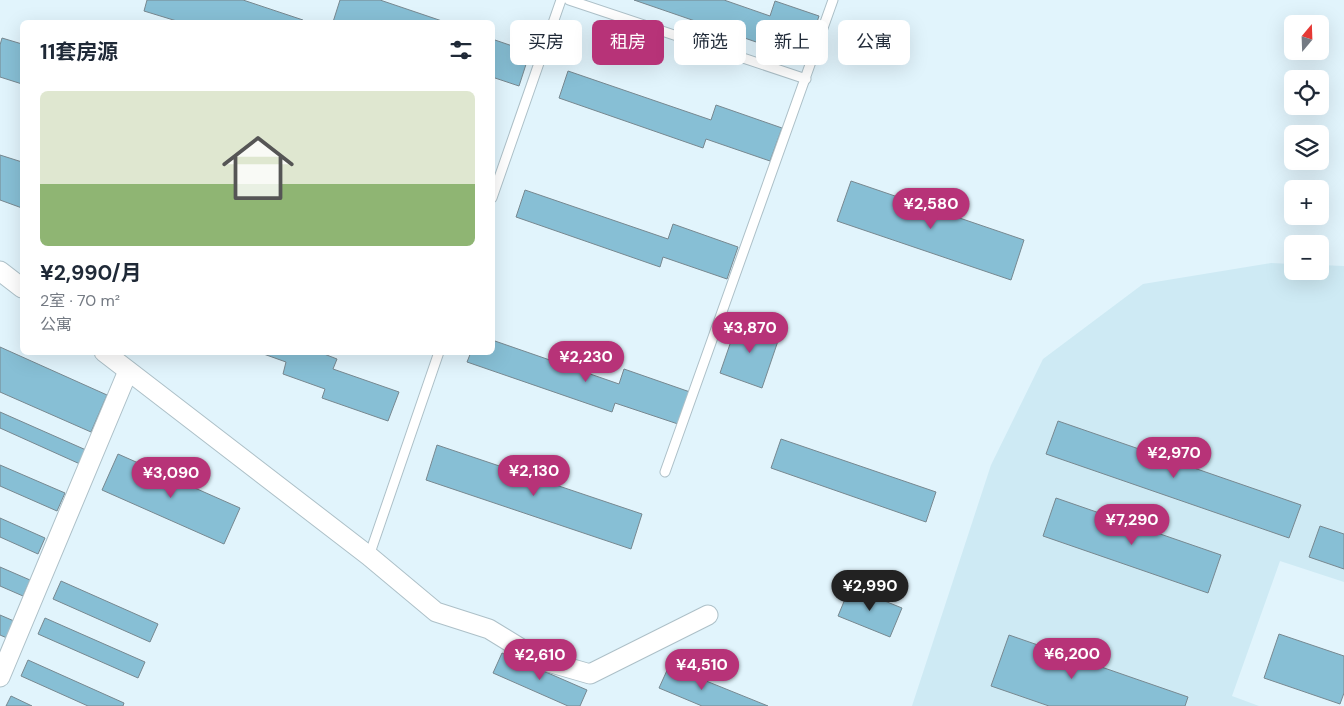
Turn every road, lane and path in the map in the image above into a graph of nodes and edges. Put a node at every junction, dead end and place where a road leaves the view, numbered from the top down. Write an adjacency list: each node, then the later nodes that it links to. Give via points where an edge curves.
1 (561, 0): 5 (lane)
2 (569, 0): 4 (lane)
3 (833, 0): 4 (lane)
4 (806, 79): 11 (lane)
5 (495, 189)
6 (0, 271): 7 (street)
7 (20, 286)
8 (108, 355): 10 (street)
9 (438, 355): 12 (lane)
10 (128, 371): 12 (street); 14 (street)
11 (665, 472)
12 (369, 556): 13 (street, via 436,612 489,629 538,659 590,674)
13 (708, 615)
14 (0, 677)

